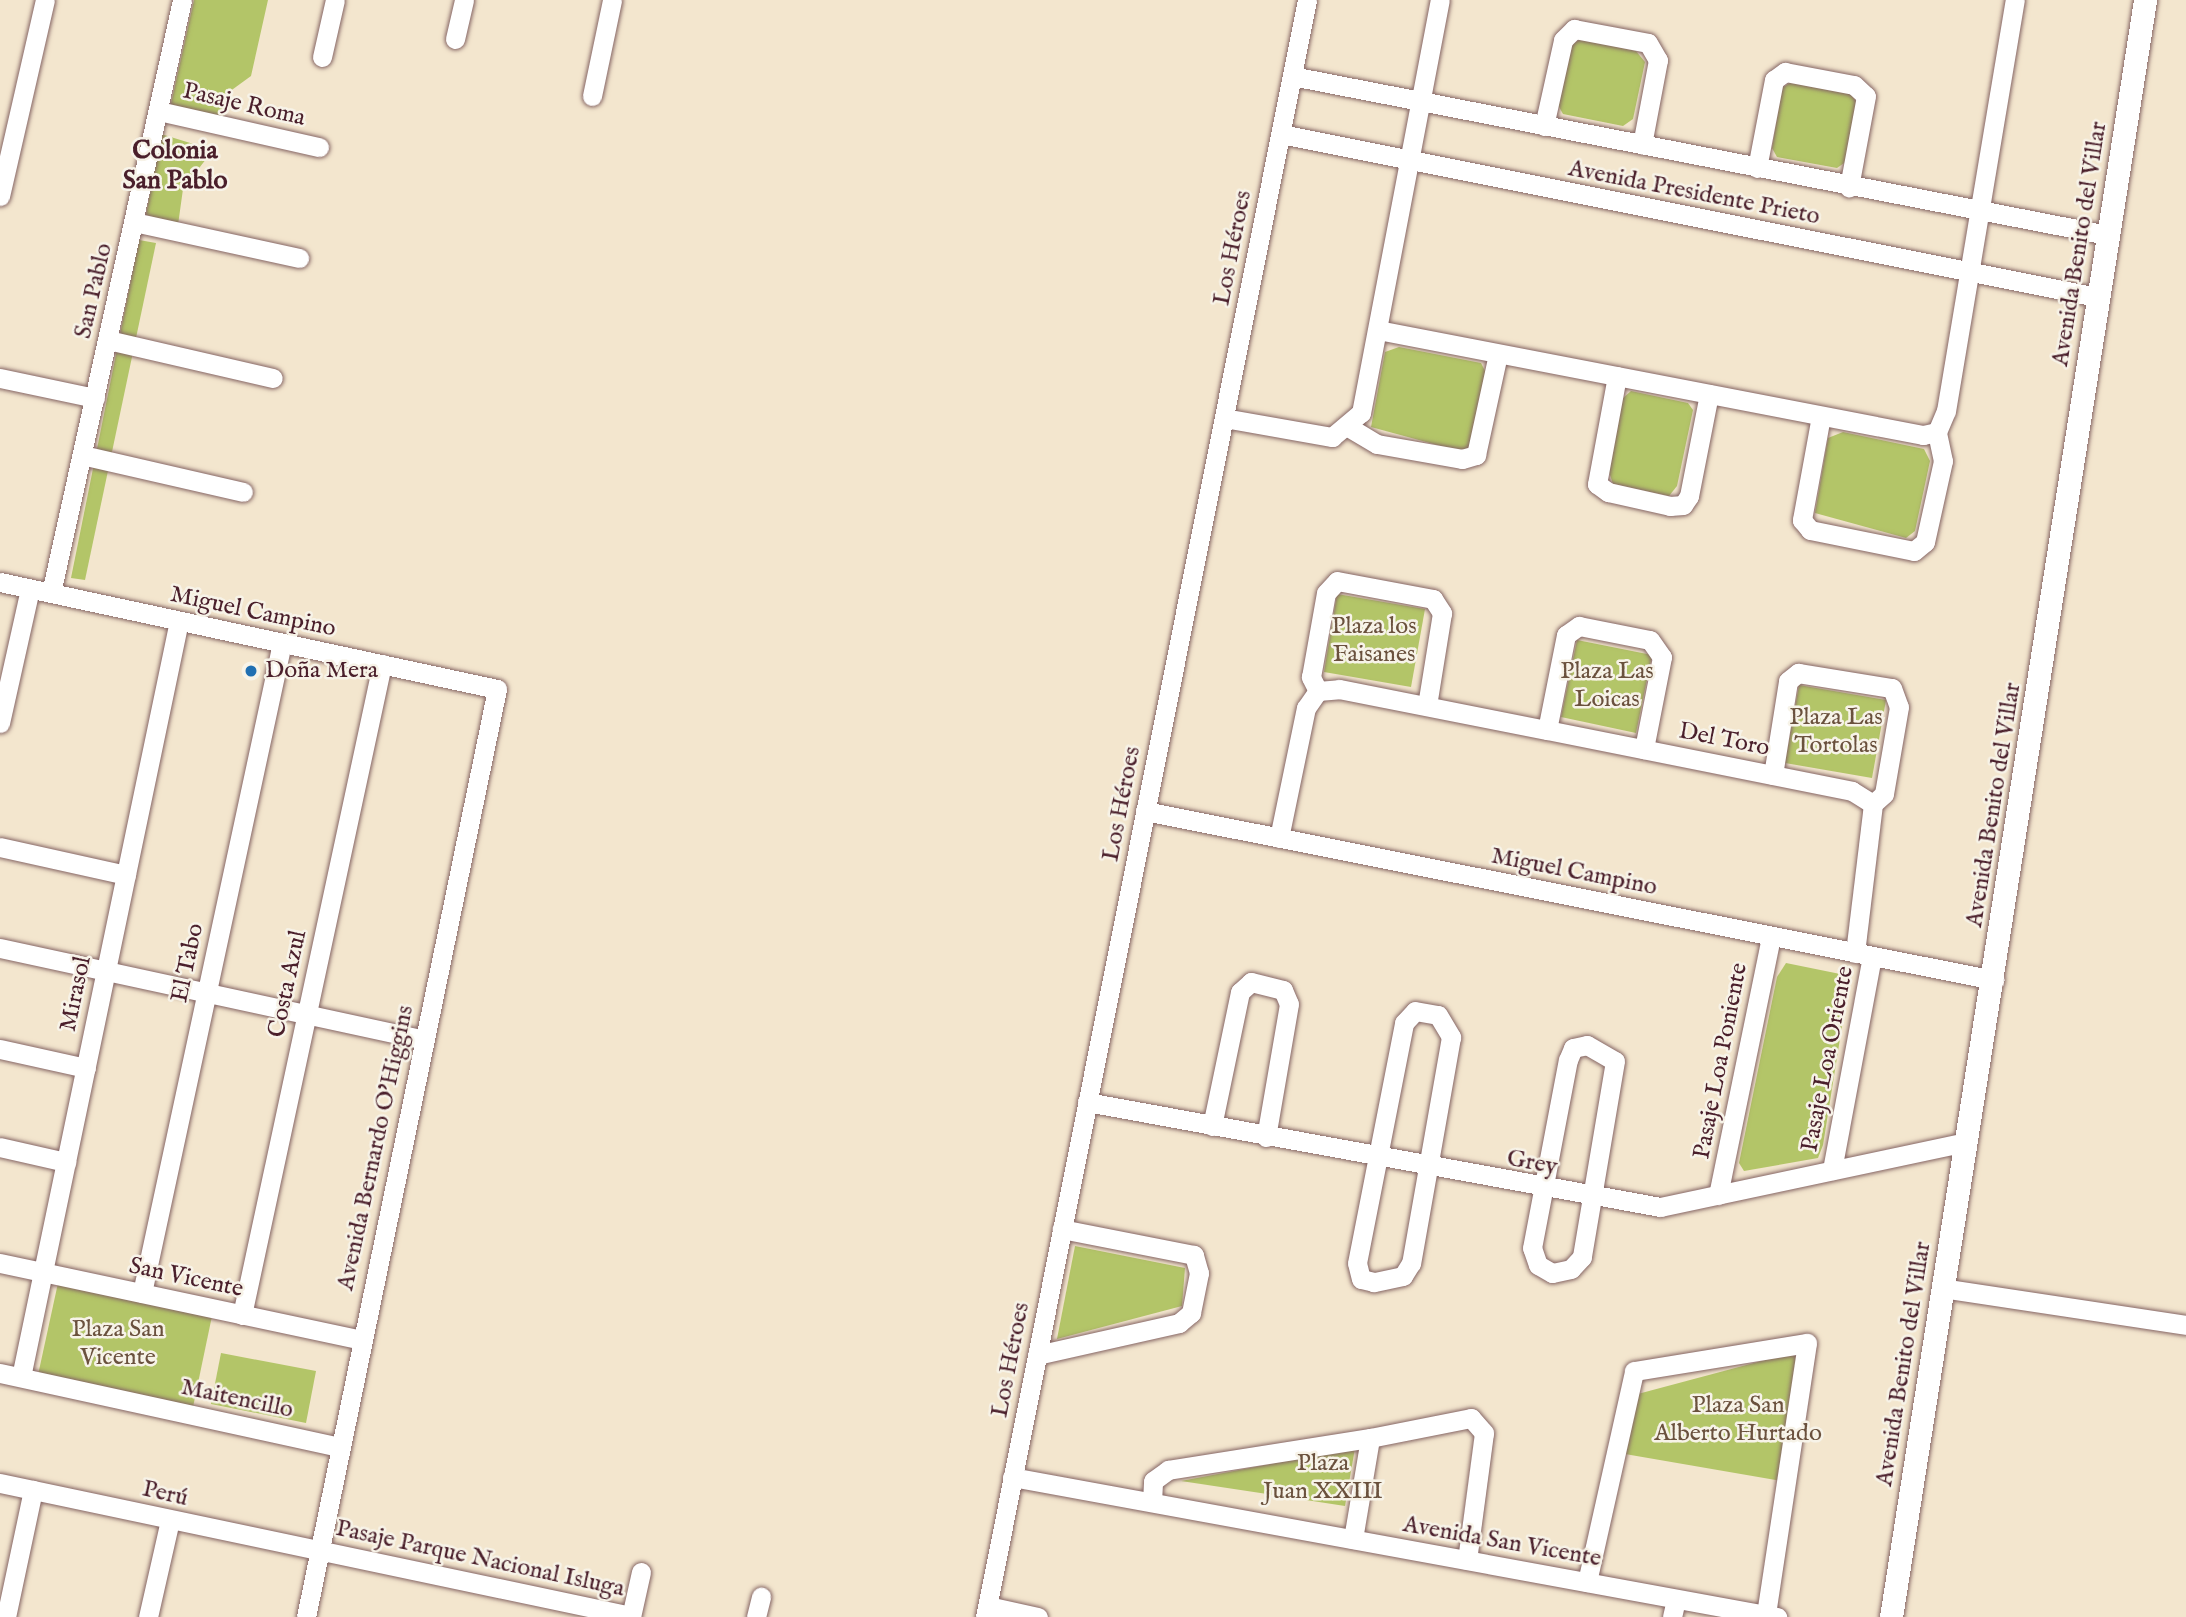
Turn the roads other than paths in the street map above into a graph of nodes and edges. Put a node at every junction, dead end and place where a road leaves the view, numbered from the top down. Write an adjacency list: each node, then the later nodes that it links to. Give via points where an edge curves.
1 (45, 0): 23 (street)
2 (182, 0): 15 (street, San Pablo)
3 (335, 0): 11 (street)
4 (464, 0): 10 (street)
5 (611, 0): 13 (street)
6 (1307, 0): 12 (street, Los Héroes)
7 (1440, 0): 14 (street)
8 (2015, 0): 24 (street)
9 (2145, 0): 26 (street, Avenida Benito del Villar)
10 (456, 38)
11 (322, 58)
12 (1292, 76): 14 (street, Avenida Presidente Prieto); 17 (street, Los Héroes)
13 (592, 96)
14 (1419, 101): 16 (street, Avenida Presidente Prieto); 20 (street)
15 (159, 111): 19 (street, Pasaje Roma); 25 (street, San Pablo)
16 (1544, 126): 18 (street, Avenida Presidente Prieto); 18 (street, via 1563,40 1574,29 1648,43 1658,60)
17 (1281, 134): 20 (street, Avenida Presidente Prieto); 39 (street, Los Héroes)
18 (1642, 145): 21 (street, Avenida Presidente Prieto)
19 (319, 148)
20 (1408, 159): 28 (street, Avenida Presidente Prieto); 30 (street)
21 (1757, 168): 22 (street, Avenida Presidente Prieto); 22 (street, via 1774,80 1786,72 1854,85 1867,96)
22 (1849, 187): 24 (street, Avenida Presidente Prieto)
23 (0, 196)
24 (1978, 212): 26 (street, Avenida Presidente Prieto); 28 (street)
25 (134, 222): 27 (street); 31 (street, San Pablo)
26 (2108, 235): 29 (street, Avenida Benito del Villar)
27 (299, 258)
28 (1970, 274): 29 (street, Avenida Presidente Prieto); 41 (street, via 1946,411)
29 (2097, 297): 66 (street, Avenida Benito del Villar)
30 (1378, 330): 32 (street); 40 (street, via 1361,413)
31 (108, 340): 35 (street); 37 (street, San Pablo)
32 (1498, 354): 33 (street); 40 (street, via 1476,455 1462,459 1377,444)
33 (1617, 376): 36 (street); 36 (street, via 1597,484 1608,492 1670,506 1683,505 1689,496)
34 (0, 377): 37 (street)
35 (273, 378)
36 (1709, 394): 38 (street)
37 (95, 398): 42 (street, San Pablo)
38 (1821, 416): 41 (street, via 1923,435); 41 (street, via 1802,520 1810,530 1914,551 1926,542 1943,461)
39 (1224, 418): 40 (street, via 1318,435); 58 (street, Los Héroes)
40 (1350, 428)
41 (1937, 432)
42 (82, 455): 43 (street); 46 (street, San Pablo)
43 (243, 492)
44 (0, 582): 45 (street, Miguel Campino)
45 (30, 589): 46 (street, Miguel Campino); 53 (street)
46 (51, 593): 47 (street, Miguel Campino)
47 (179, 621): 48 (street, Miguel Campino); 61 (street, Mirasol)
48 (282, 643): 49 (street, Miguel Campino); 67 (street, El Tabo)
49 (382, 664): 50 (street, Miguel Campino); 68 (street, Costa Azul)
50 (496, 689): 69 (street, Avenida Bernardo O'Higgins)
51 (1318, 691): 52 (street, Del Toro, via 1339,689); 52 (street, via 1313,665 1326,593 1337,581 1433,599 1442,613); 59 (street, via 1306,708)
52 (1427, 706): 54 (street, Del Toro)
53 (0, 723)
54 (1548, 730): 55 (street, Del Toro); 55 (street, via 1566,635 1579,626 1650,640 1662,657)
55 (1644, 749): 56 (street, Del Toro)
56 (1773, 775): 57 (street, Del Toro, via 1852,791); 57 (street, via 1788,681 1798,673 1892,688 1899,707 1884,794)
57 (1873, 804): 64 (street)
58 (1145, 811): 59 (street, Miguel Campino); 72 (street, Los Héroes)
59 (1279, 838): 62 (street, Miguel Campino)
60 (0, 847): 61 (street)
61 (126, 875): 65 (street, Mirasol)
62 (1771, 937): 64 (street, Miguel Campino); 82 (street, Pasaje Loa Poniente)
63 (0, 948): 65 (street)
64 (1864, 955): 66 (street, Miguel Campino); 80 (street, Pasaje Loa Oriente)
65 (106, 971): 67 (street); 71 (street, Mirasol)
66 (1994, 980): 75 (street, Avenida Benito del Villar)
67 (207, 992): 68 (street); 88 (street, El Tabo)
68 (307, 1014): 69 (street); 89 (street, Costa Azul)
69 (424, 1040): 91 (street, Avenida Bernardo O'Higgins)
70 (0, 1049): 71 (street)
71 (86, 1068): 78 (street, Mirasol)
72 (1087, 1102): 73 (street, Grey); 84 (street, Los Héroes)
73 (1212, 1126): 74 (street, Grey); 74 (street, via 1240,992 1251,982 1283,990 1289,1004)
74 (1266, 1137): 77 (street, Grey)
75 (1966, 1142): 80 (street, Grey); 87 (street, Avenida Benito del Villar)
76 (0, 1147): 78 (street)
77 (1379, 1158): 79 (street, Grey); 79 (street, via 1357,1264 1362,1279 1374,1282 1403,1276 1411,1264); 79 (street, via 1404,1023 1415,1011 1438,1015 1451,1037)
78 (66, 1161): 86 (street, Mirasol)
79 (1428, 1168): 81 (street, Grey)
80 (1832, 1170): 82 (street, Grey)
81 (1543, 1190): 83 (street, Grey); 83 (street, via 1532,1248 1538,1265 1552,1273 1571,1269 1581,1257); 83 (street, via 1568,1060 1573,1048 1587,1045 1615,1061)
82 (1718, 1195): 83 (street, Grey, via 1660,1207)
83 (1591, 1199)
84 (1062, 1229): 92 (street, Los Héroes); 92 (street, via 1194,1255 1199,1273 1191,1313 1179,1323)
85 (0, 1264): 86 (street, San Vicente)
86 (43, 1273): 88 (street, San Vicente); 94 (street, Mirasol)
87 (1942, 1288): 90 (street); 117 (street, Avenida Benito del Villar)
88 (142, 1293): 89 (street, San Vicente)
89 (242, 1315): 91 (street, San Vicente)
90 (2186, 1325)
91 (361, 1340): 96 (street, Avenida Bernardo O'Higgins)
92 (1037, 1355): 97 (street, Los Héroes)
93 (0, 1373): 94 (street, Maitencillo)
94 (20, 1377): 96 (street, Maitencillo)
95 (1370, 1438): 100 (street, via 1168,1470 1153,1481); 102 (street); 104 (street, via 1471,1418 1480,1422)
96 (340, 1447): 103 (street, Avenida Bernardo O'Higgins)
97 (1013, 1476): 100 (street, Avenida San Vicente); 109 (street, Los Héroes)
98 (0, 1483): 99 (street, Perú)
99 (33, 1490): 101 (street, Perú); 112 (street)
100 (1152, 1502): 102 (street, Avenida San Vicente)
101 (170, 1520): 103 (street, Perú); 113 (street)
102 (1353, 1539): 104 (street, Avenida San Vicente)
103 (320, 1551): 110 (street, Pasaje Parque Nacional Isluga); 114 (street, Avenida Bernardo O'Higgins)
104 (1467, 1560): 106 (street, Avenida San Vicente)
105 (641, 1572): 110 (street)
106 (1587, 1582): 108 (street, Avenida San Vicente); 111 (street, via 1634,1371 1808,1343)
107 (761, 1597): 115 (street)
108 (1674, 1608): 111 (street, Avenida San Vicente)
109 (986, 1611): 116 (street)
110 (631, 1616)
111 (1772, 1616)
112 (6, 1617)
113 (148, 1617)
114 (306, 1617)
115 (756, 1617)
116 (1038, 1617)
117 (1891, 1617)

